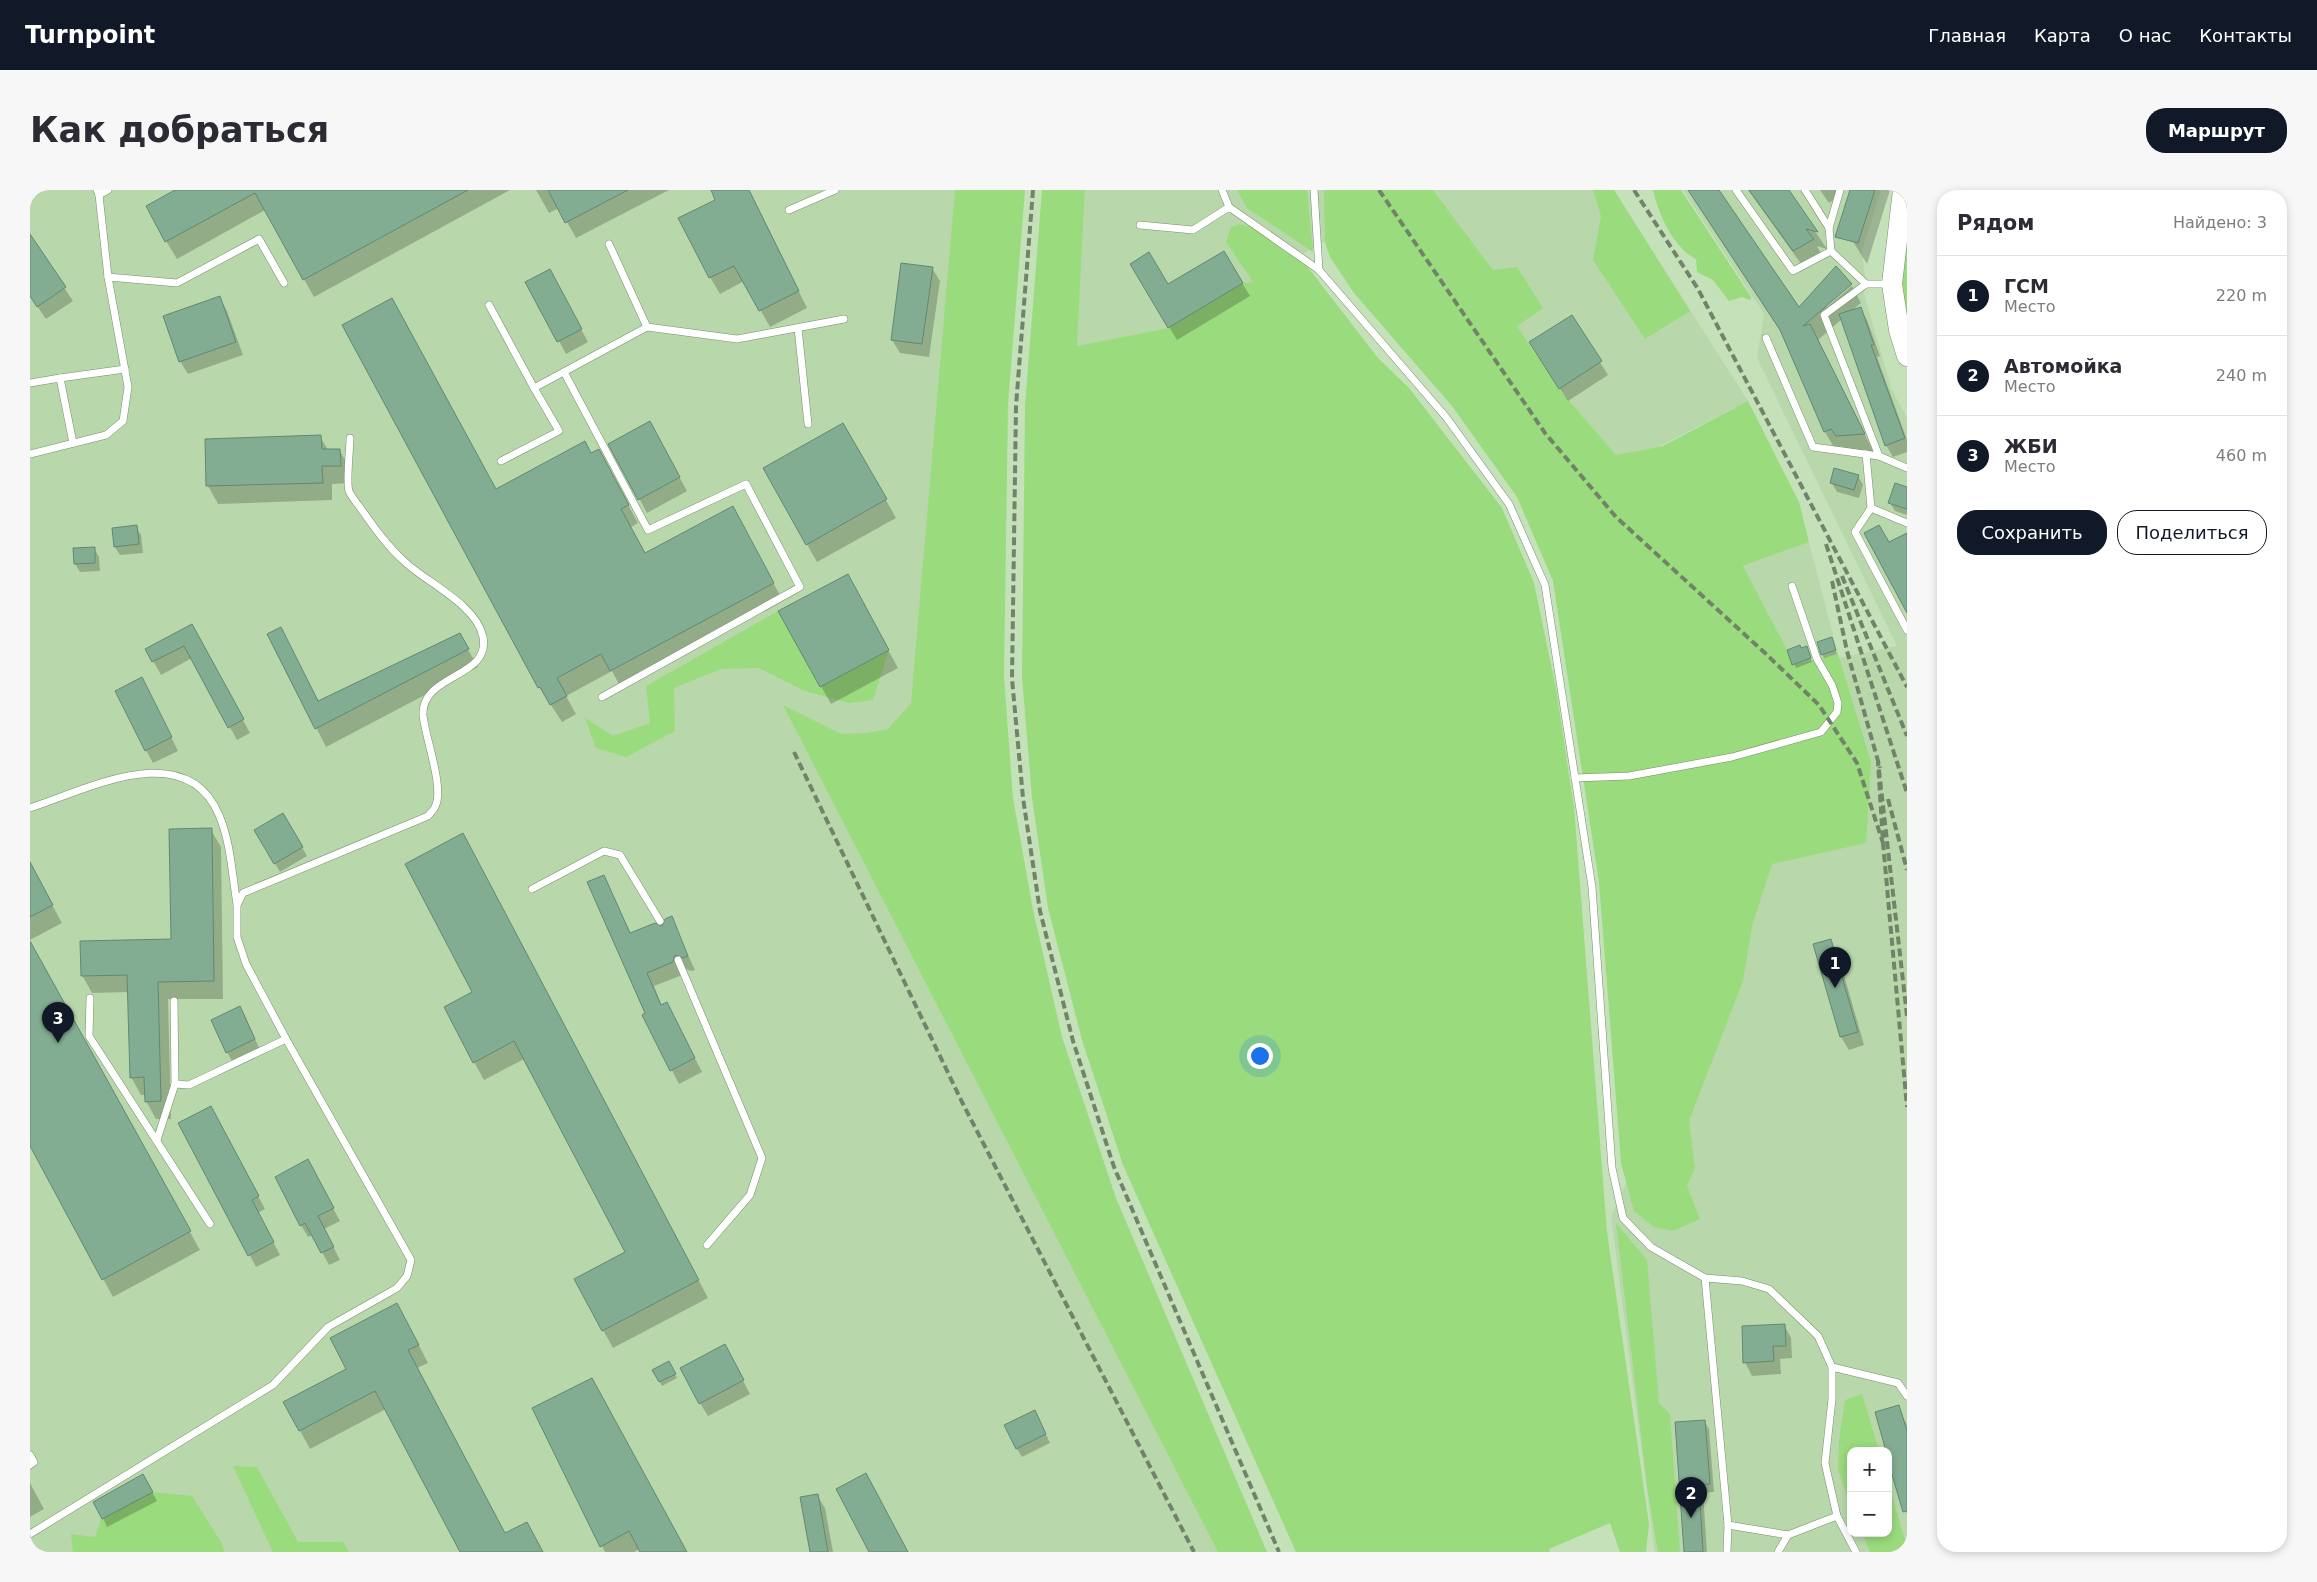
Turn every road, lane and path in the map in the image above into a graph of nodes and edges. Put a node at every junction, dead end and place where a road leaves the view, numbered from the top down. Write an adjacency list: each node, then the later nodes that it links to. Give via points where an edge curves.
1 (108, 190): 9 (lane)
2 (835, 190): 11 (lane)
3 (1222, 190): 10 (lane)
4 (1314, 190): 16 (lane)
5 (1736, 190): 15 (lane, via 1793,271)
6 (1805, 190): 13 (lane)
7 (1840, 190): 13 (lane)
8 (1903, 190): 20 (street)
9 (98, 193): 17 (lane)
10 (1230, 207): 12 (lane, via 1193,230); 16 (lane)
11 (789, 210)
12 (1140, 225)
13 (1829, 228): 15 (lane)
14 (609, 244): 23 (lane)
15 (1831, 251): 19 (lane)
16 (1319, 270): 45 (lane, via 1446,417 1509,504 1545,585)
17 (108, 277): 18 (lane, via 177,283 259,239); 27 (lane)
18 (284, 282)
19 (1866, 284): 20 (lane); 37 (lane, via 1824,315)
20 (1892, 284): 26 (street, via 1899,330)
21 (489, 305): 31 (lane)
22 (844, 319): 24 (lane)
23 (647, 327): 24 (lane, via 737,339); 28 (lane)
24 (798, 328): 32 (lane)
25 (1766, 338): 36 (lane, via 1812,447)
26 (1907, 356)
27 (124, 368): 29 (lane); 34 (lane, via 128,386 124,421 106,435)
28 (564, 372): 31 (lane); 44 (lane, via 648,530 746,484 800,587)
29 (60, 378): 30 (lane); 34 (lane)
30 (30, 383)
31 (534, 388): 38 (lane, via 559,431)
32 (808, 424)
33 (350, 438): 48 (lane, via 348,490 376,532 405,562 474,618 483,636 482,652 471,666 436,686 426,699 423,713 439,794 435,808 428,816 244,893)
34 (73, 443): 35 (lane)
35 (30, 454)
36 (1866, 454): 37 (lane); 40 (lane)
37 (1879, 456): 39 (lane)
38 (501, 461)
39 (1907, 468)
40 (1871, 508): 41 (lane); 43 (lane, via 1855,532)
41 (1907, 523)
42 (1792, 586): 45 (lane, via 1817,659 1838,703 1837,712 1821,732 1732,757 1629,776)
43 (1907, 630)
44 (602, 696)
45 (1575, 778): 58 (lane, via 1592,886 1612,1168 1622,1218 1651,1247)
46 (30, 808): 48 (lane, via 118,777 173,774 192,782 210,799 219,814 226,835)
47 (532, 889): 49 (lane, via 604,850 620,854)
48 (237, 905): 53 (lane, via 237,937 246,964)
49 (660, 921)
50 (678, 960): 57 (lane, via 762,1158 750,1195)
51 (90, 998): 55 (lane, via 89,1036)
52 (174, 1001): 54 (lane)
53 (286, 1039): 54 (lane, via 189,1086); 65 (lane, via 411,1260 407,1276 397,1288 328,1326 273,1385)
54 (175, 1084): 55 (lane)
55 (157, 1140): 56 (lane)
56 (210, 1224)
57 (707, 1245)
58 (1705, 1278): 59 (lane, via 1742,1281 1769,1289 1818,1336); 64 (lane)
59 (1832, 1367): 60 (lane, via 1898,1383); 63 (lane, via 1826,1463)
60 (1907, 1396)
61 (30, 1456): 62 (lane, via 34,1462)
62 (30, 1466)
63 (1837, 1516): 66 (lane); 69 (lane)
64 (1728, 1525): 66 (lane); 67 (lane)
65 (30, 1534)
66 (1788, 1535): 68 (lane)
67 (1727, 1552)
68 (1778, 1552)
69 (1856, 1552)

